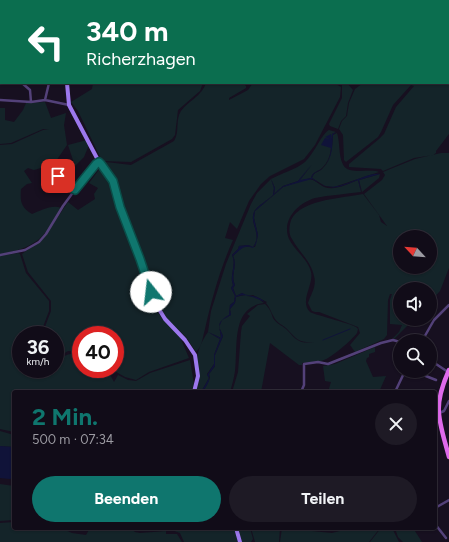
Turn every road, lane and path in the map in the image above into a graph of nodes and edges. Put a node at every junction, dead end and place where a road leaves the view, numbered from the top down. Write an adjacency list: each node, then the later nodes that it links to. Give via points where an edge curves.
1 (23, 84): 6 (street, via 30,90)
2 (49, 84): 5 (street)
3 (67, 84): 7 (street)
4 (0, 100): 6 (street)
5 (45, 100): 6 (street); 7 (street)
6 (30, 102)
7 (69, 105): 8 (street)
8 (99, 162): 10 (street); 20 (street, via 113,181 154,301 164,319 193,351 198,373)
9 (58, 176): 10 (street)
10 (75, 190): 11 (street, via 46,234 36,244 25,250)
11 (0, 255)
12 (449, 305): 13 (street, via 434,320)
13 (426, 334)
14 (393, 340): 21 (street, via 328,364 304,364)
15 (437, 364): 16 (street)
16 (449, 371): 24 (main road, via 439,397)
17 (402, 378): 22 (street)
18 (431, 378): 19 (street)
19 (436, 380)
20 (194, 390)
21 (302, 390)
22 (396, 390)
23 (449, 401): 24 (street, via 444,411)
24 (438, 413): 25 (main road)
25 (449, 457)
26 (449, 500): 27 (street)
27 (437, 507)
28 (437, 527): 30 (street)
29 (237, 530): 31 (street)
30 (446, 538)
31 (240, 542)

